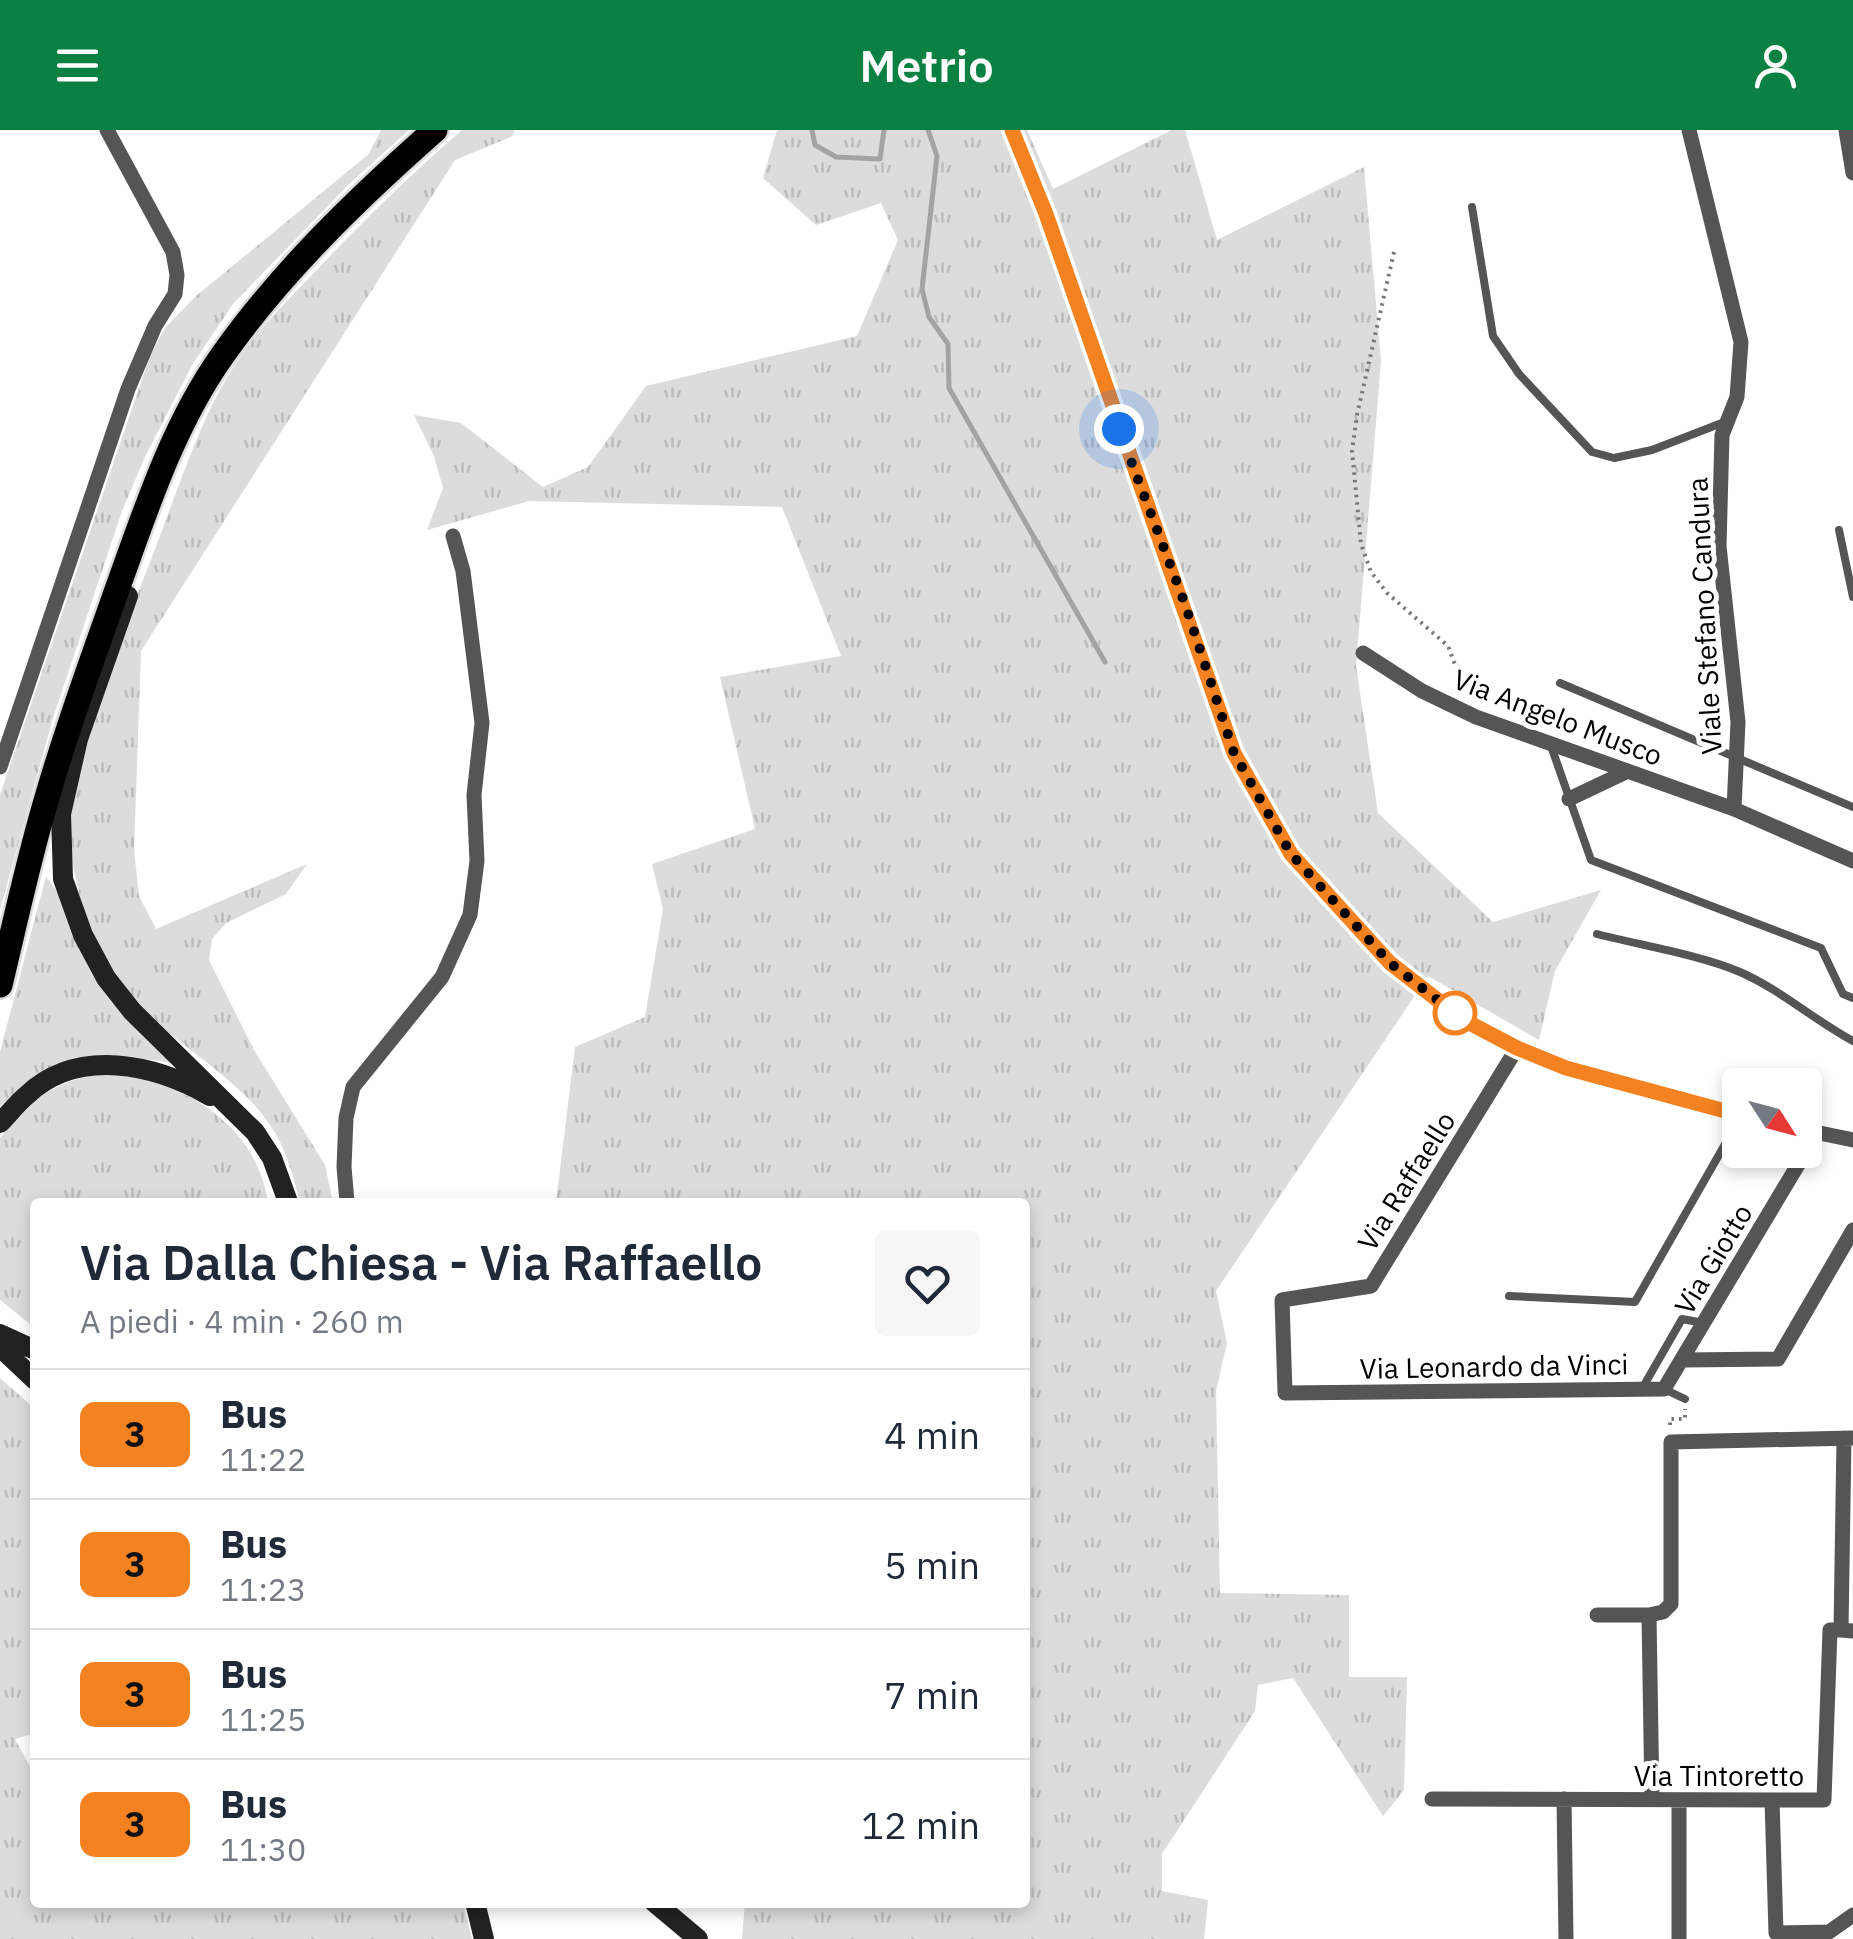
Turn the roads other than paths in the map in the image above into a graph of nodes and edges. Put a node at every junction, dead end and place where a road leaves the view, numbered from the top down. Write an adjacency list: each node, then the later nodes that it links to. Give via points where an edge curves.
1 (107, 130): 17 (street, via 172,252 176,294 128,389)
2 (435, 130): 9 (main road, via 358,198 268,296 212,372)
3 (1012, 130): 27 (street, via 1234,753 1291,854 1390,963 1462,1019)
4 (1689, 130): 8 (street, Viale Stefano Candura, via 1741,342 1737,396)
5 (1846, 130): 6 (street)
6 (1853, 173)
7 (1472, 207): 8 (lane, via 1493,336 1592,452 1614,458 1652,450)
8 (1726, 421): 16 (street, Viale Stefano Candura, via 1720,546)
9 (166, 460): 24 (main road, via 68,733); 28 (main road, via 161,502 78,739 61,814 63,879 106,978)
10 (1839, 530): 12 (lane)
11 (452, 536): 36 (street, via 463,570 482,723 470,915 442,977 353,1087 346,1118)
12 (1853, 597)
13 (1362, 653): 15 (street, Via Angelo Musco, via 1422,691)
14 (1560, 683): 16 (lane)
15 (1551, 746): 18 (street, Via Angelo Musco); 19 (lane)
16 (1736, 756): 20 (lane); 21 (street, Viale Stefano Candura)
17 (0, 767)
18 (1628, 771): 19 (street); 21 (street, Via Angelo Musco)
19 (1569, 799): 25 (lane, via 1590,860 1821,948 1843,994)
20 (1853, 807)
21 (1734, 809): 22 (street, Via Angelo Musco)
22 (1853, 861)
23 (1596, 934): 26 (lane, via 1738,971)
24 (0, 985)
25 (1853, 998)
26 (1853, 1042)
27 (1517, 1048): 29 (street); 47 (street, Via Raffaello, via 1370,1286 1282,1300)
28 (233, 1109): 30 (main road, via 170,1076 122,1064 54,1077 28,1093); 35 (main road, via 272,1158)
29 (1722, 1112)
30 (0, 1124)
31 (1822, 1133): 32 (street)
32 (1853, 1140)
33 (1722, 1149): 38 (lane, via 1635,1302)
34 (1790, 1168): 39 (street, Via Giotto)
35 (287, 1198)
36 (347, 1198)
37 (1853, 1230): 43 (street, via 1778,1359)
38 (1509, 1296)
39 (1704, 1323): 43 (street, Via Giotto); 46 (lane, via 1682,1319)
40 (0, 1334): 42 (main road)
41 (0, 1347): 44 (main road)
42 (30, 1348)
43 (1682, 1360): 45 (street, Via Leonardo da Vinci)
44 (30, 1375)
45 (1664, 1389): 46 (street, Via Leonardo da Vinci); 48 (lane)
46 (1642, 1390): 47 (street, Via Leonardo da Vinci)
47 (1285, 1394)
48 (1685, 1400)
49 (1849, 1438): 51 (street, via 1671,1442 1671,1604); 52 (street)
50 (1598, 1615): 51 (street)
51 (1649, 1615): 55 (street)
52 (1847, 1630): 57 (street, Via Tintoretto, via 1830,1630 1824,1800)
53 (1432, 1799): 54 (street, Via Tintoretto)
54 (1564, 1800): 55 (street, Via Tintoretto); 63 (street)
55 (1652, 1800): 56 (street, Via Tintoretto)
56 (1679, 1800): 57 (street, Via Tintoretto); 64 (street)
57 (1772, 1800): 60 (street, via 1776,1933 1829,1932)
58 (476, 1908): 61 (main road)
59 (661, 1908): 62 (main road)
60 (1853, 1915)
61 (484, 1939)
62 (698, 1939)
63 (1566, 1939)
64 (1679, 1939)

